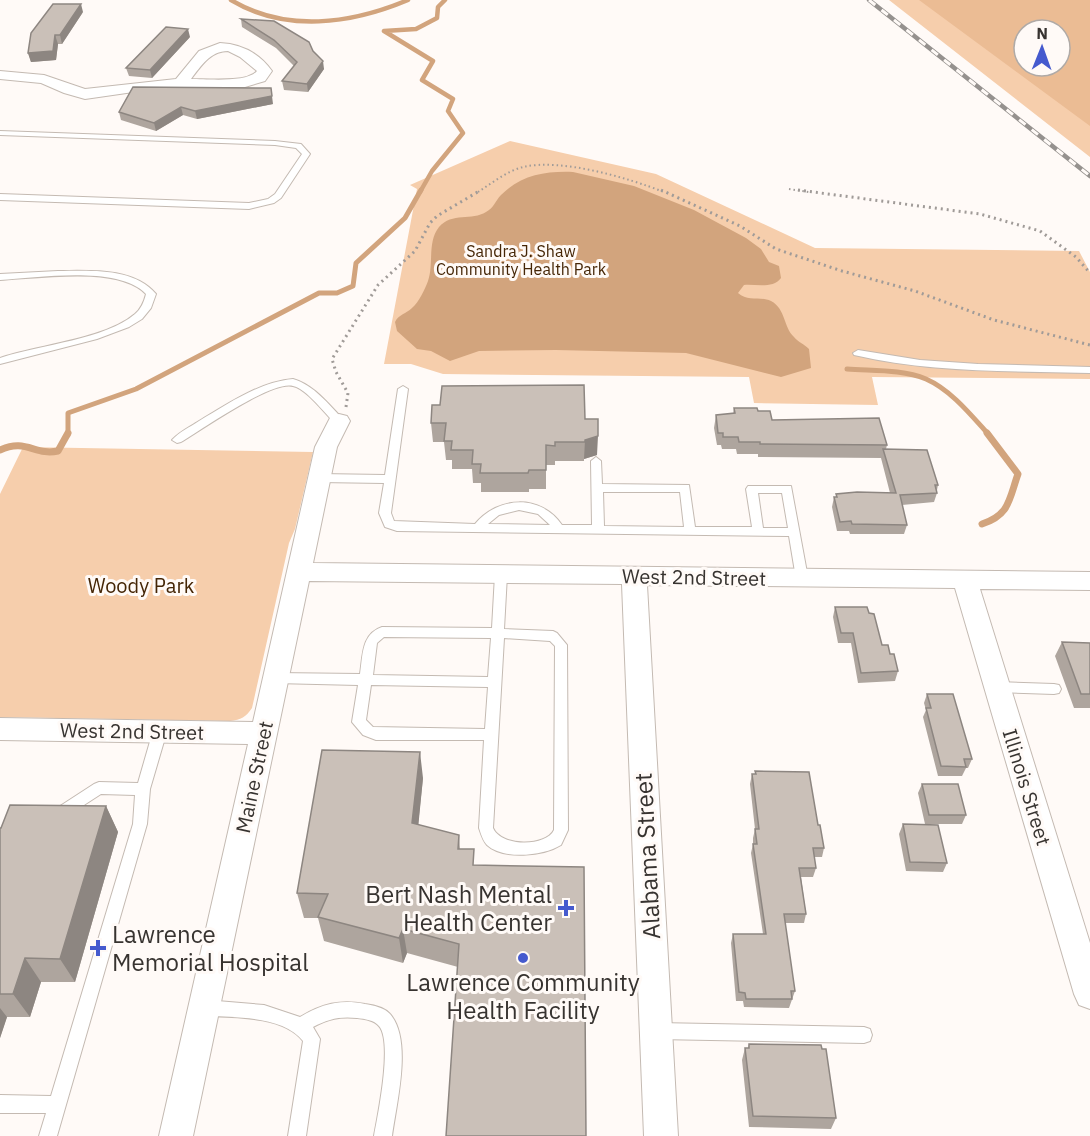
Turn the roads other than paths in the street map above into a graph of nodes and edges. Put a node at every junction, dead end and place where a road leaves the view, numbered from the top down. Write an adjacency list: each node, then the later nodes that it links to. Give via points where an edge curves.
1 (0, 75): 2 (street, via 45,79 86,94)
2 (180, 83): 2 (street, via 245,83 262,77 265,71 243,50 222,48 206,53)
3 (0, 133): 4 (lane, via 275,142 298,146 306,154 276,198 249,206)
4 (0, 197)
5 (0, 277): 7 (lane, via 120,276 145,285 151,297 142,313 116,329)
6 (858, 353): 8 (lane, via 932,364)
7 (0, 361)
8 (1090, 370)
9 (404, 389): 14 (lane)
10 (339, 421): 11 (lane, via 305,387 293,382 277,384 240,402); 13 (street, Maine Street, via 326,447)
11 (177, 440)
12 (596, 461): 15 (lane)
13 (319, 478): 14 (lane); 22 (street, Maine Street)
14 (390, 479): 16 (lane, via 385,513 389,524 406,528)
15 (597, 488): 18 (lane); 19 (lane, via 686,488)
16 (477, 529): 17 (lane); 17 (lane, via 489,514 517,506 544,511)
17 (559, 530): 18 (lane)
18 (598, 530): 19 (lane)
19 (690, 531): 20 (lane)
20 (758, 532): 21 (lane); 21 (lane, via 752,489 787,489)
21 (794, 532): 25 (lane)
22 (299, 572): 23 (street, West 2nd Street); 29 (street, Maine Street)
23 (501, 575): 24 (street, West 2nd Street); 28 (lane)
24 (634, 576): 25 (street, West 2nd Street); 43 (street, Alabama Street)
25 (802, 578): 26 (street, West 2nd Street)
26 (965, 580): 27 (street, West 2nd Street); 32 (street, Illinois Street)
27 (1090, 581)
28 (498, 633): 30 (lane, via 382,632 371,642); 31 (lane); 37 (lane, via 544,633 561,645 561,830 553,843 542,848 503,847 488,836)
29 (275, 678): 30 (lane); 36 (street, Maine Street)
30 (365, 680): 31 (lane); 37 (lane, via 359,722 368,731)
31 (495, 681): 37 (lane)
32 (997, 687): 33 (lane); 40 (street, Illinois Street)
33 (1054, 688)
34 (0, 729): 35 (street, West 2nd Street)
35 (159, 731): 36 (street, West 2nd Street); 38 (lane)
36 (263, 733): 41 (street, Maine Street)
37 (492, 735)
38 (143, 789): 39 (lane, via 99,788); 46 (lane, via 140,824)
39 (56, 816)
40 (1090, 994)
41 (204, 1008): 42 (lane, via 252,1011); 48 (street, Maine Street)
42 (302, 1025): 49 (lane, via 312,1039); 50 (lane, via 340,1008 372,1013 388,1024 393,1043)
43 (656, 1030): 44 (lane); 51 (street, Alabama Street)
44 (864, 1035)
45 (0, 1104): 46 (lane)
46 (57, 1105): 47 (lane)
47 (48, 1136)
48 (176, 1136)
49 (297, 1136)
50 (383, 1136)
51 (661, 1136)

